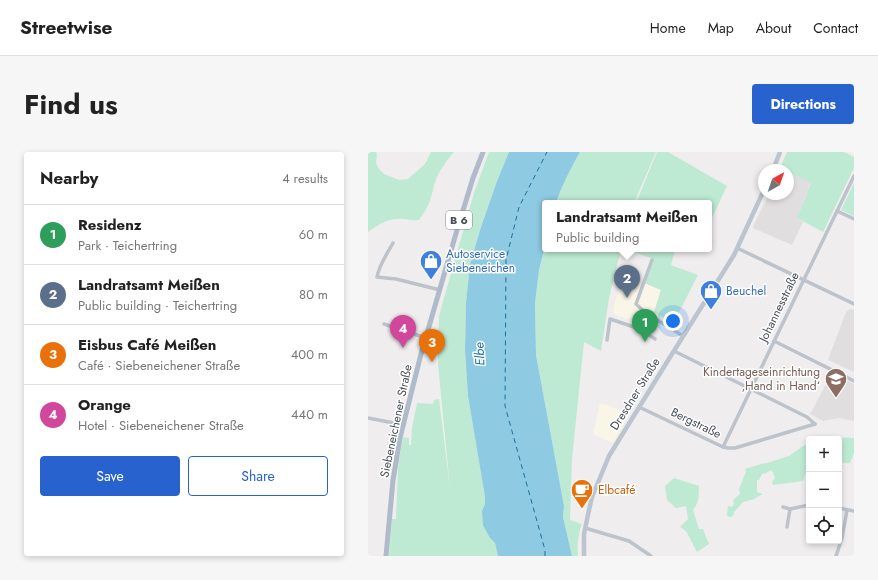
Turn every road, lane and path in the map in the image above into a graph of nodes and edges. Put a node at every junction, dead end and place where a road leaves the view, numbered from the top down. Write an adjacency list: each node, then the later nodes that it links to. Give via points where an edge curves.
1 (483, 152): 12 (main road, Siebeneichener Straße / B 6, via 464,204)
2 (780, 152): 3 (main road)
3 (775, 164)
4 (854, 176): 6 (street, Johannesstraße)
5 (760, 200): 9 (main road, Dresdner Straße)
6 (837, 211): 7 (street); 11 (street, Johannesstraße)
7 (854, 220)
8 (393, 243): 12 (street, via 377,277)
9 (738, 248): 11 (street); 17 (main road, Dresdner Straße)
10 (652, 260): 14 (street, via 636,304)
11 (803, 280): 13 (street); 21 (street, Johannesstraße)
12 (440, 290): 18 (main road, Siebeneichener Straße / B 6)
13 (854, 304)
14 (646, 313): 16 (street); 17 (street)
15 (384, 324): 18 (street)
16 (640, 329): 19 (street); 20 (street, via 610,319)
17 (683, 336): 22 (main road, Dresdner Straße)
18 (426, 338): 27 (main road, Siebeneichener Straße / B 6)
19 (655, 339)
20 (607, 340)
21 (774, 341): 23 (street); 24 (street, Johannesstraße)
22 (674, 351): 24 (street); 25 (main road, Dresdner Straße)
23 (854, 381)
24 (750, 389): 28 (street, Johannesstraße); 28 (street, Bergstraße, via 807,417 815,424 735,448)
25 (639, 407): 28 (street, Bergstraße); 36 (main road, Dresdner Straße, via 609,456 592,497)
26 (368, 418): 27 (street)
27 (404, 425): 37 (main road, Siebeneichener Straße / B 6, via 393,478)
28 (723, 447)
29 (806, 506): 31 (street)
30 (783, 507): 31 (street)
31 (790, 509): 35 (street)
32 (842, 509): 33 (street)
33 (847, 510): 34 (street); 40 (street)
34 (854, 511)
35 (787, 527)
36 (585, 528): 38 (main road, Dresdner Straße); 39 (street, via 629,541)
37 (386, 556)
38 (584, 556)
39 (651, 556)
40 (836, 556)

